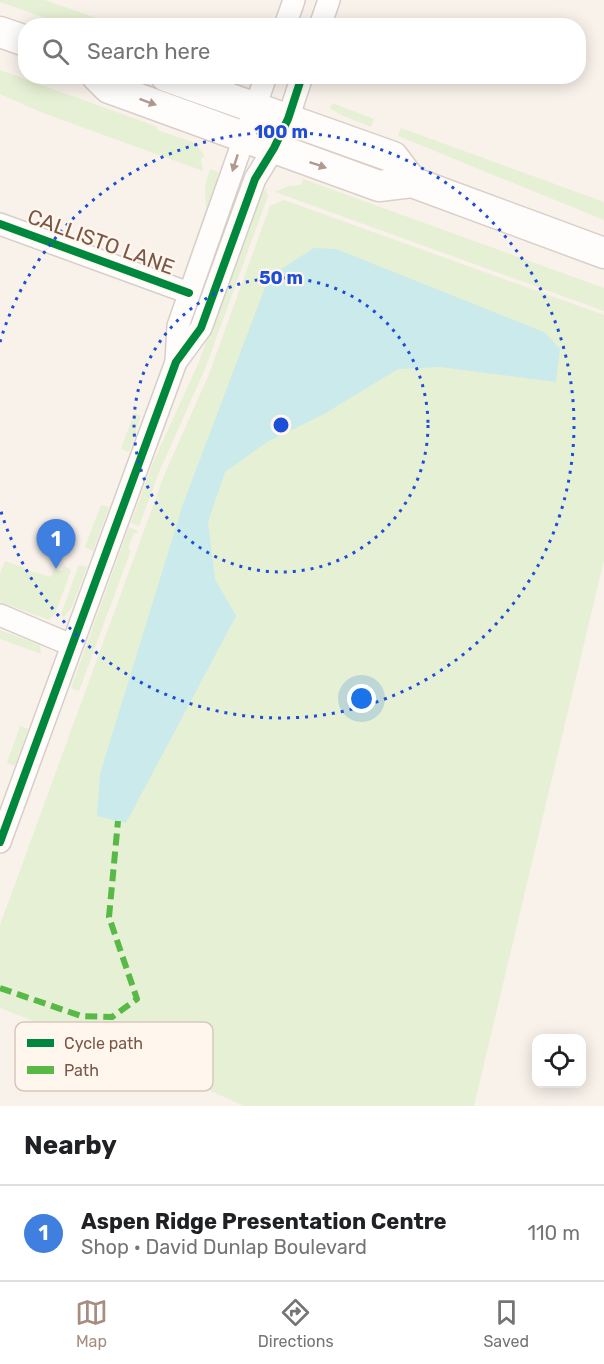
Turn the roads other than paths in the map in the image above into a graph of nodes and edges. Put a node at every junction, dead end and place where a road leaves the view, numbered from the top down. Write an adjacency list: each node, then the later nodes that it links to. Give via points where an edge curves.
1 (294, 0): 3 (street)
2 (329, 0): 4 (street)
3 (288, 18)
4 (323, 18)
5 (0, 32): 6 (main road)
6 (18, 38)
7 (105, 84): 13 (main road, one-way to 13)
8 (189, 84): 11 (main road)
9 (263, 84): 11 (street)
10 (299, 84): 12 (street)
11 (255, 107): 12 (main road); 13 (street)
12 (288, 119): 14 (street); 15 (main road, via 393,157)
13 (244, 137): 14 (main road); 18 (street, one-way to 18)
14 (274, 148): 15 (main road, one-way to 15, via 379,186); 19 (street, via 255,178 201,328)
15 (412, 182): 17 (main road)
16 (0, 224): 18 (street, CALLISTO LANE)
17 (604, 253)
18 (189, 293): 19 (street, via 178,326)
19 (176, 362): 21 (street)
20 (0, 615): 21 (street)
21 (71, 645): 22 (street)
22 (0, 842)

